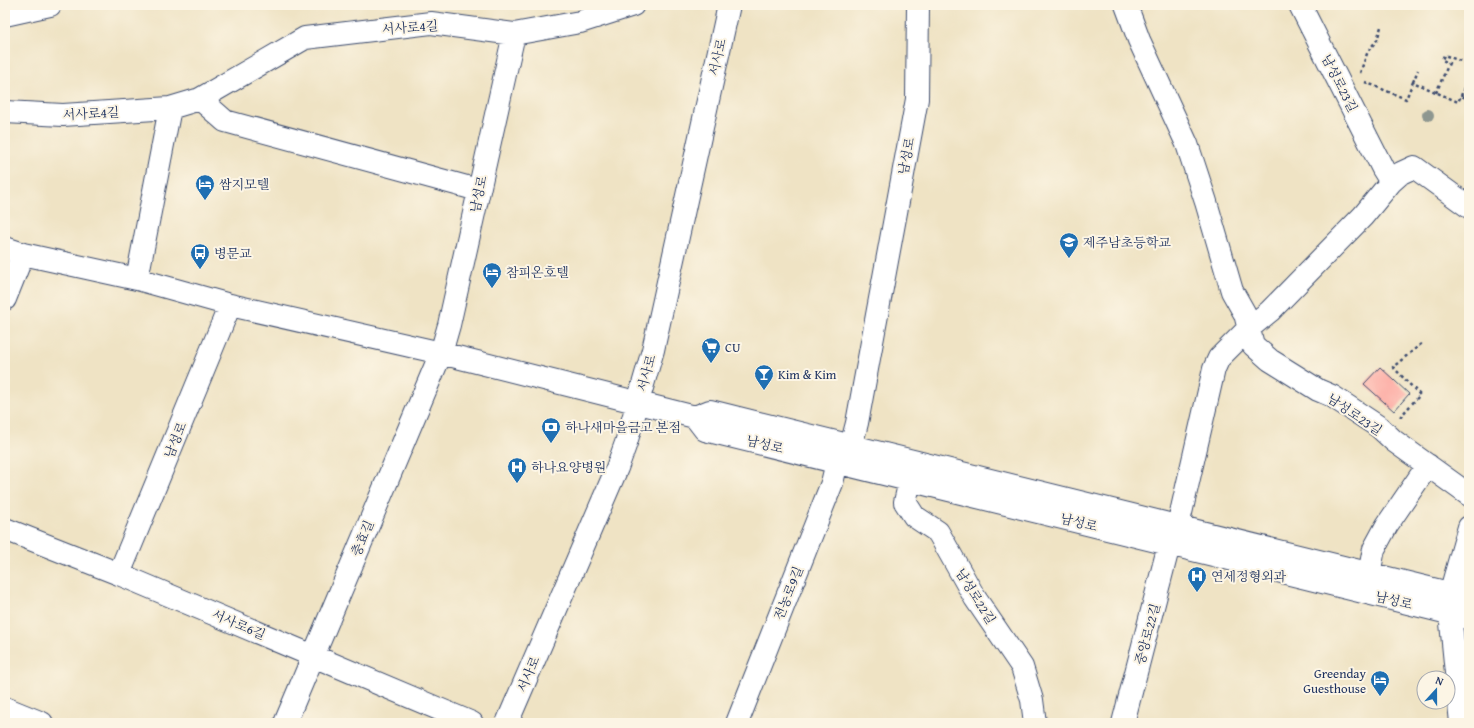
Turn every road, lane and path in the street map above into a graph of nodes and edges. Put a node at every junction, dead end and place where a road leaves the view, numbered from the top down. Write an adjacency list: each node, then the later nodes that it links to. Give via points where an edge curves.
1 (50, 5): 7 (street)
2 (633, 5): 9 (street, 서사로4길, via 580,22)
3 (729, 5): 32 (street, 서사로, via 649,364)
4 (918, 5): 35 (street, 남성로, via 917,99)
5 (1126, 5): 29 (street, 남성로23길, via 1139,40 1187,144 1232,292 1245,314)
6 (1300, 5): 22 (street, 남성로23길)
7 (5, 15)
8 (1382, 27): 13 (path, via 1377,40 1368,51)
9 (514, 34): 18 (street, 서사로4길, via 431,23 305,38); 23 (street, 남성로)
10 (1469, 64): 16 (path, via 1444,55 1442,60 1449,63)
11 (1418, 70): 15 (path)
12 (1469, 74): 17 (path)
13 (1357, 79)
14 (1364, 82): 15 (path, via 1406,99)
15 (1413, 82): 16 (path)
16 (1436, 93): 17 (path, via 1458,102)
17 (1461, 96): 19 (path)
18 (200, 99): 20 (street, 서사로4길); 23 (street, via 225,121)
19 (1469, 99)
20 (170, 108): 21 (street, 서사로4길, via 63,115); 26 (street)
21 (5, 112)
22 (1391, 182): 24 (street, via 1400,172 1414,167); 29 (street, via 1358,222 1270,311)
23 (478, 190): 31 (street, 남성로)
24 (1469, 207)
25 (14, 251): 26 (street, 남성로); 27 (street)
26 (137, 279): 28 (street, 남성로)
27 (5, 299)
28 (230, 305): 31 (street, 남성로); 43 (street, 남성로)
29 (1248, 329): 34 (street, 남성로23길, via 1253,345 1259,352 1318,390 1332,396 1379,427); 42 (street, via 1219,358 1214,369)
30 (1419, 342): 34 (path, via 1421,344 1393,367 1420,395)
31 (441, 353): 32 (street, 남성로); 46 (street, 충효길)
32 (638, 403): 33 (street, 남성로); 51 (street, 서사로, via 617,468)
33 (695, 417): 35 (street, 남성로, via 710,411); 36 (street, 남성로, via 705,430)
34 (1385, 434): 37 (street, 남성로23길)
35 (851, 446): 42 (street, 남성로)
36 (837, 462): 38 (street, 남성로); 52 (street, 전농로9길, via 832,483)
37 (1428, 465): 39 (street, 남성로23길); 44 (street, via 1387,525 1374,549)
38 (910, 481): 42 (street, 남성로); 53 (street, 남성로22길, via 905,502 914,516 938,532 975,598 1022,667 1032,700)
39 (1469, 495)
40 (1469, 527): 45 (street)
41 (5, 529): 43 (street, 서사로6길)
42 (1174, 536): 44 (street, 남성로); 45 (street, 남성로); 54 (street, 중앙로22길)
43 (119, 574): 46 (street, 서사로6길)
44 (1369, 574): 45 (street, 남성로)
45 (1460, 606): 55 (street)
46 (313, 656): 49 (street, 충효길); 50 (street, 서사로6길)
47 (5, 708): 48 (street)
48 (42, 723)
49 (285, 723)
50 (472, 723)
51 (507, 723)
52 (737, 723)
53 (1035, 723)
54 (1124, 723)
55 (1461, 723)

